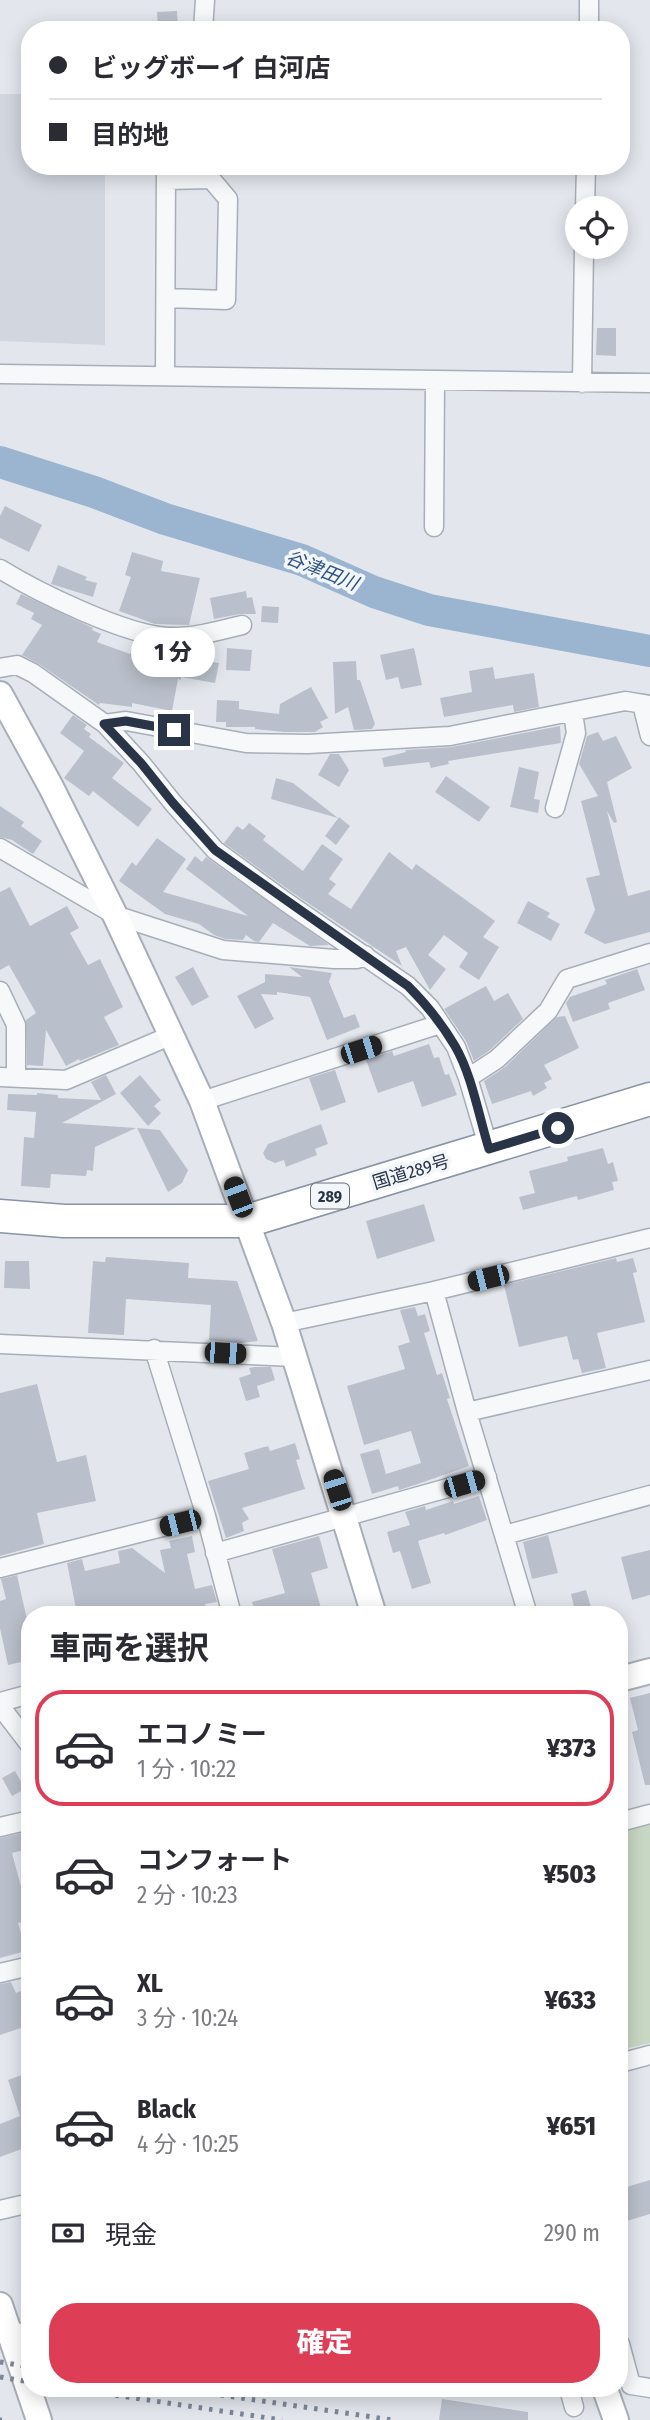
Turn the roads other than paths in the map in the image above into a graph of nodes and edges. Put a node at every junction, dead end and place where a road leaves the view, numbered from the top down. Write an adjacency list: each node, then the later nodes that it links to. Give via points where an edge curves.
1 (205, 0): 3 (street)
2 (589, 0): 4 (street)
3 (204, 21)
4 (589, 21)
5 (166, 175): 10 (street)
6 (181, 175): 10 (street, via 211,179 228,199 226,300)
7 (586, 175): 8 (street)
8 (585, 196)
9 (584, 259): 14 (street)
10 (166, 298): 12 (street)
11 (0, 374): 12 (street)
12 (165, 376): 13 (street)
13 (435, 380): 14 (street); 16 (street)
14 (582, 383): 15 (street)
15 (650, 383)
16 (434, 527)
17 (0, 569): 18 (street, via 66,603 151,634 193,636)
18 (242, 625)
19 (0, 668): 23 (street, via 17,665 33,673)
20 (0, 694): 27 (street)
21 (646, 705): 22 (street, via 625,701); 24 (street)
22 (573, 713): 23 (street, via 450,736 308,744 246,743 126,721); 25 (street, via 576,733)
23 (104, 724): 29 (street, via 215,850)
24 (650, 736)
25 (555, 808)
26 (0, 848): 27 (street)
27 (116, 915): 29 (street, via 223,950 334,960); 32 (street)
28 (650, 953): 34 (street, via 567,979 548,1011 497,1059)
29 (365, 955): 31 (street, via 408,986)
30 (0, 992): 33 (street, via 16,1025)
31 (440, 1024): 34 (street, via 456,1047); 36 (street)
32 (172, 1035): 33 (street, via 66,1080); 36 (street)
33 (8, 1077)
34 (468, 1078): 37 (street)
35 (650, 1099): 37 (highway, 国道289号 / 289)
36 (202, 1101): 39 (street)
37 (489, 1149): 39 (highway, 国道289号 / 289)
38 (0, 1216): 39 (highway, 国道289号 / 289, via 64,1221)
39 (247, 1221): 42 (street)
40 (650, 1238): 41 (street)
41 (434, 1291): 42 (street); 47 (street)
42 (284, 1323): 45 (street)
43 (0, 1344): 44 (street)
44 (154, 1349): 45 (street); 50 (street)
45 (295, 1357): 51 (street)
46 (650, 1370): 47 (street)
47 (467, 1412): 48 (street)
48 (487, 1477): 51 (street); 52 (street)
49 (650, 1495): 52 (street)
50 (206, 1517): 53 (street); 54 (street)
51 (346, 1517): 53 (street); 56 (street)
52 (505, 1535): 57 (street)
53 (215, 1553): 55 (street)
54 (0, 1568)
55 (230, 1606)
56 (371, 1606)
57 (525, 1606)
58 (650, 1671): 59 (street)
59 (628, 1677)
60 (21, 1698): 61 (street)
61 (0, 1704): 62 (street)
62 (21, 1733)
63 (650, 1814): 64 (street)
64 (628, 1820)
65 (21, 1822): 66 (street)
66 (0, 1827)
67 (21, 1968): 68 (street)
68 (0, 1973)
69 (650, 2055): 70 (street)
70 (628, 2061)
71 (21, 2205): 72 (street)
72 (0, 2210)
73 (0, 2305): 74 (street)
74 (13, 2334): 75 (street)
75 (21, 2360)
76 (628, 2374): 77 (street, via 631,2385)
77 (650, 2388)
78 (32, 2397): 82 (street)
79 (571, 2397): 81 (street)
80 (608, 2397): 83 (street)
81 (574, 2407)
82 (39, 2420)
83 (616, 2420)

